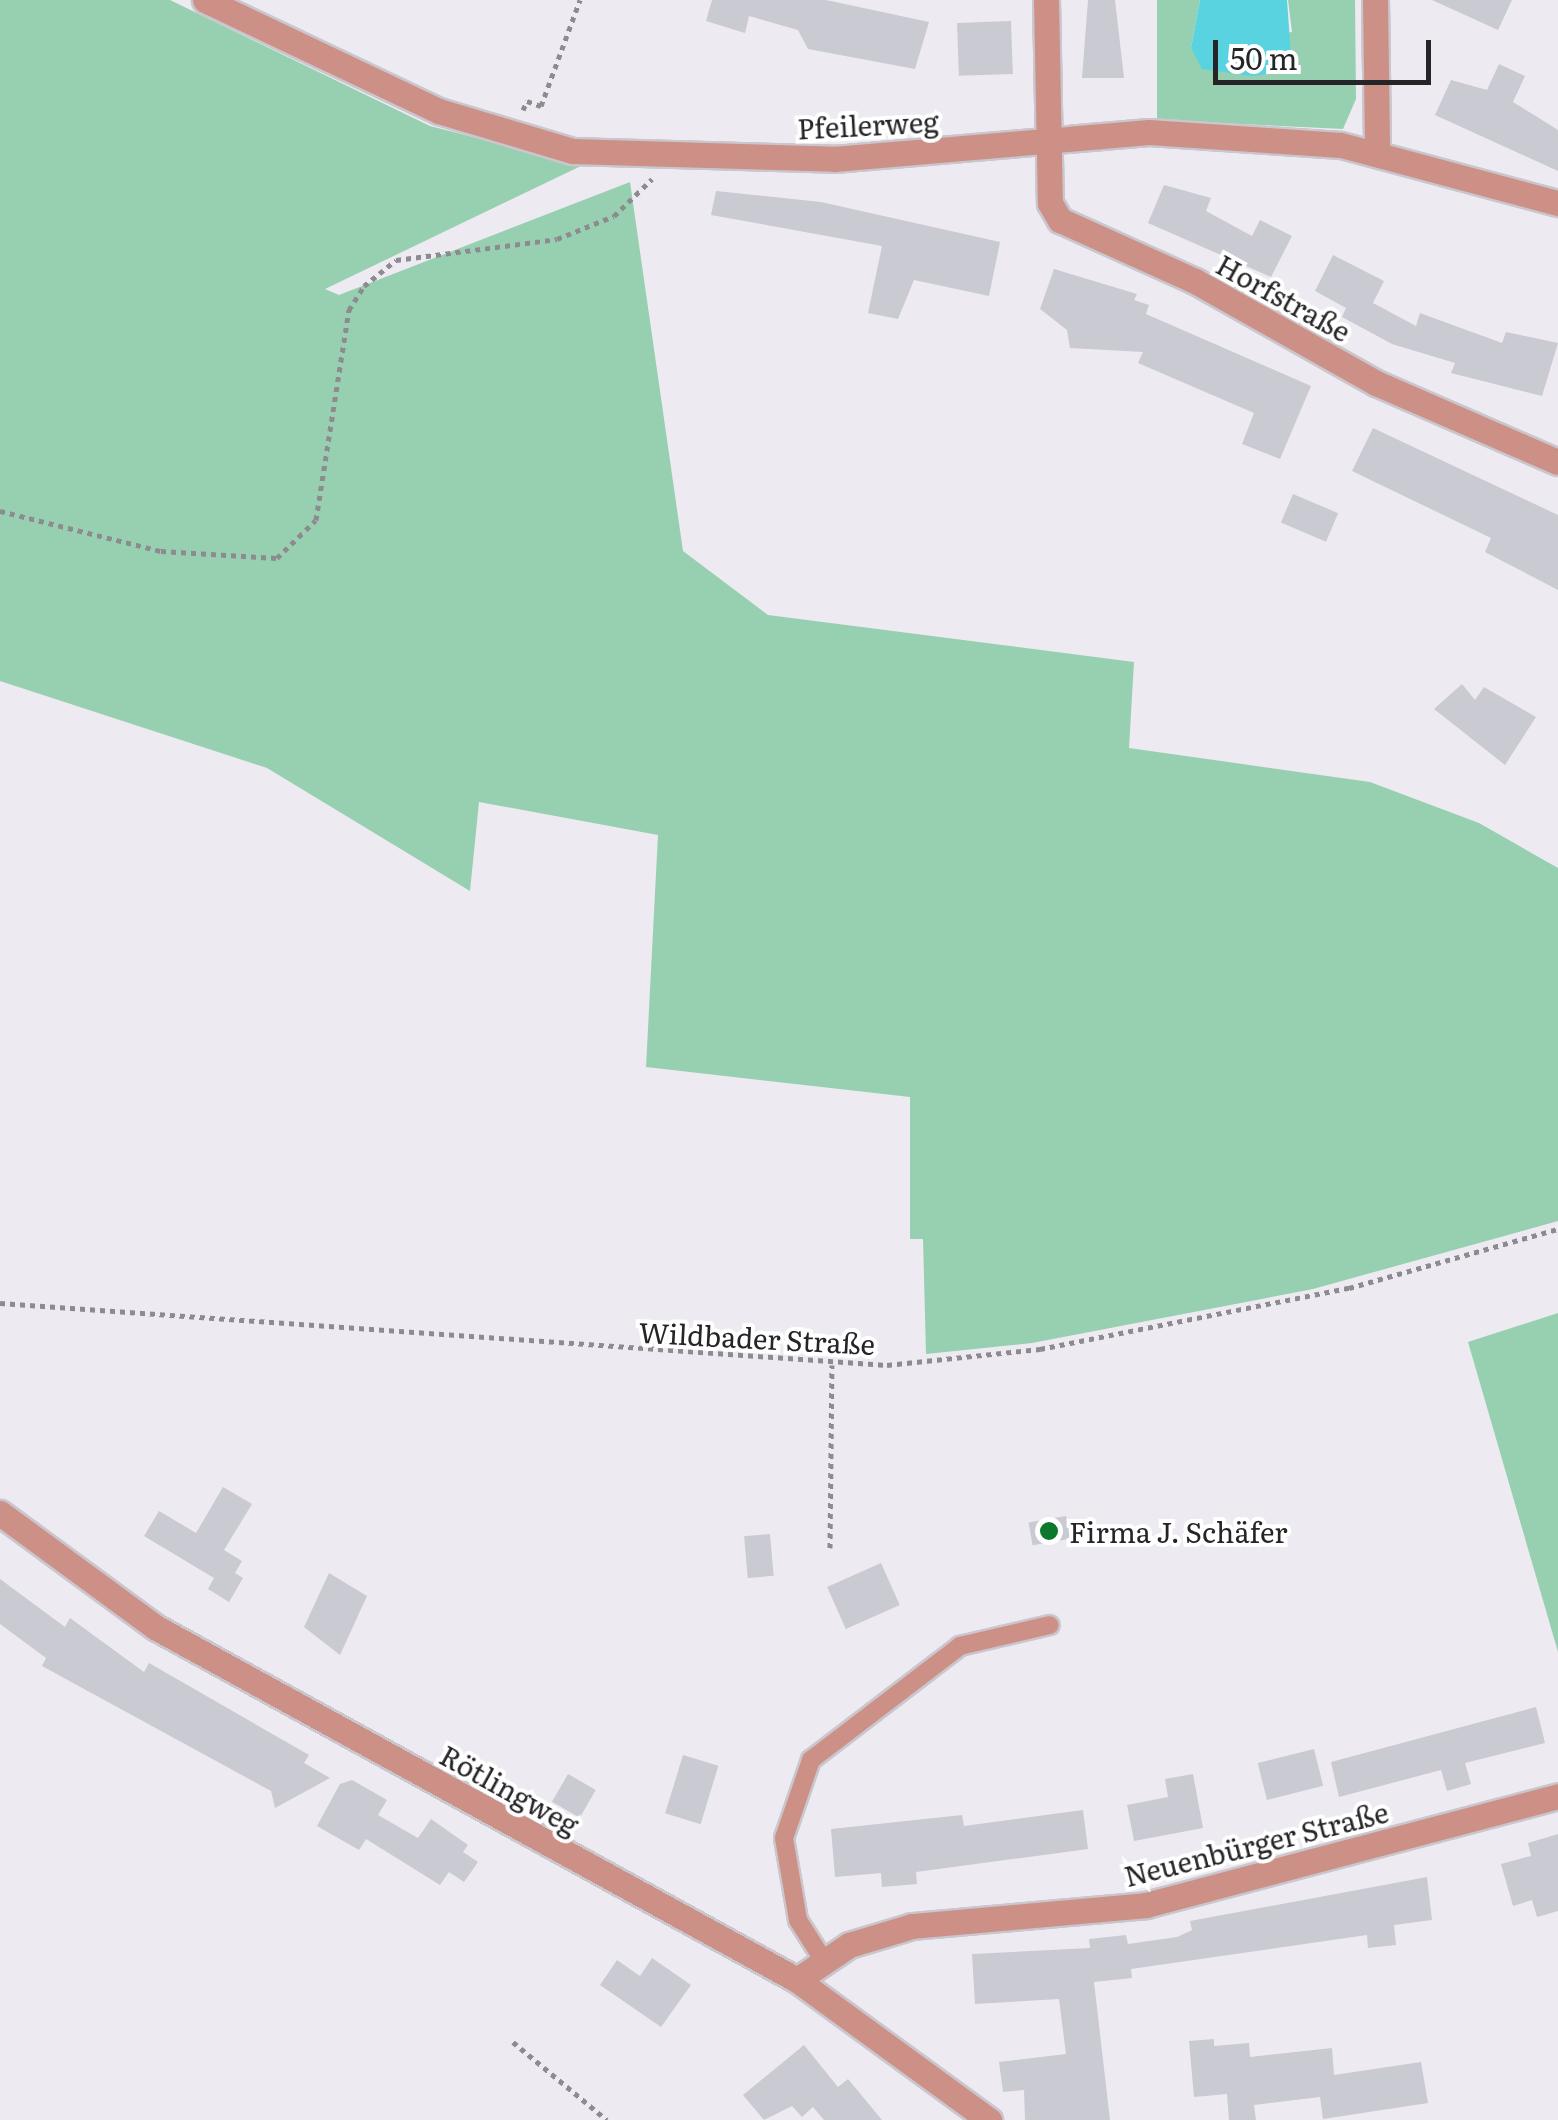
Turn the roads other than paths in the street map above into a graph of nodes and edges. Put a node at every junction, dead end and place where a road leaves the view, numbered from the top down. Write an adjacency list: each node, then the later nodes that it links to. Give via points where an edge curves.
1 (205, 0): 4 (street, Pfeilerweg, via 438,111 572,151 886,157)
2 (1046, 0): 4 (street)
3 (1375, 0): 5 (street)
4 (1047, 136): 5 (street, Pfeilerweg, via 1149,132); 7 (street, Horfstraße, via 1050,203 1060,220 1195,281 1376,382)
5 (1377, 152): 6 (street, Pfeilerweg)
6 (1558, 203)
7 (1558, 462)
8 (0, 1513): 12 (street, Rötlingweg, via 155,1627)
9 (1050, 1625): 11 (lane, via 960,1646 811,1760 784,1838 798,1920)
10 (1558, 1796): 11 (street, Neuenbürger Straße, via 1146,1906 962,1917)
11 (822, 1958): 12 (street, Neuenbürger Straße)
12 (797, 1980): 13 (street, Rötlingweg)
13 (988, 2120)

